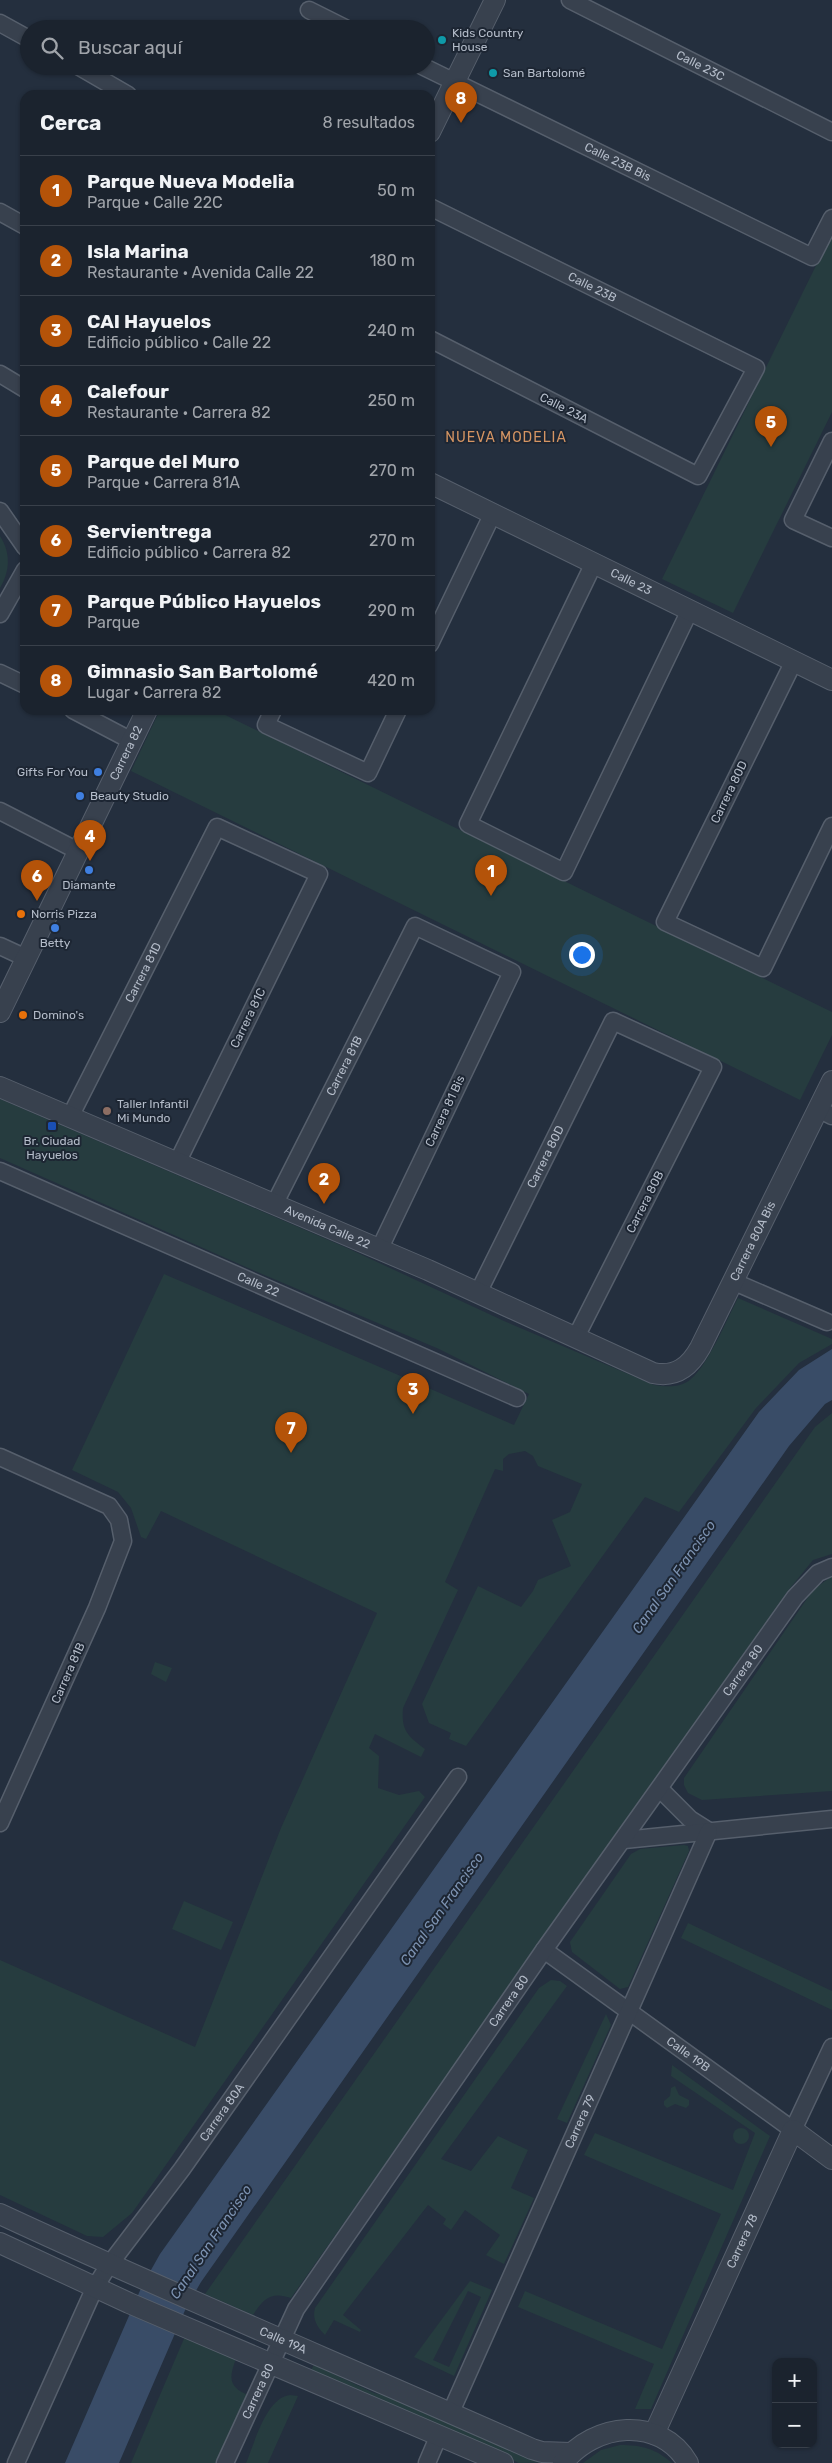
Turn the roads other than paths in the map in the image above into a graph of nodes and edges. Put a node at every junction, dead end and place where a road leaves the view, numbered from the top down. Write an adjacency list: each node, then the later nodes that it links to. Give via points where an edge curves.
1 (495, 0): 9 (street)
2 (570, 0): 12 (street, Calle 23C)
3 (309, 10): 4 (street)
4 (329, 20)
5 (0, 23): 6 (street)
6 (20, 34)
7 (435, 72): 9 (street, Calle 23B Bis)
8 (94, 75): 10 (street)
9 (454, 82): 11 (street); 15 (street, Calle 23B Bis, via 812,257)
10 (119, 90)
11 (435, 122)
12 (832, 132)
13 (435, 209): 21 (street, Calle 23B, via 756,368)
14 (0, 212): 16 (street)
15 (832, 218)
16 (20, 223)
17 (435, 342): 21 (street, Calle 23A)
18 (0, 374): 19 (street)
19 (20, 386)
20 (832, 442): 25 (street, via 793,520)
21 (698, 476)
22 (435, 485): 24 (street, Calle 23)
23 (0, 511): 26 (street)
24 (493, 513): 27 (street, Calle 23); 31 (street)
25 (832, 538)
26 (20, 540)
27 (594, 563): 29 (street, Calle 23); 29 (street, via 468,824 564,872)
28 (20, 579): 30 (street)
29 (690, 610): 32 (street, Calle 23)
30 (0, 614)
31 (435, 634)
32 (794, 661): 34 (street, Calle 23); 42 (street, Carrera 80D, via 664,922 763,968)
33 (0, 673): 35 (street)
34 (832, 680)
35 (20, 682)
36 (82, 715): 40 (street)
37 (145, 715): 40 (street, Carrera 82)
38 (396, 715): 39 (street, via 368,773)
39 (269, 717)
40 (132, 741): 43 (street, Carrera 82)
41 (0, 811): 43 (street)
42 (832, 826)
43 (78, 851): 46 (street, Carrera 82)
44 (319, 874): 53 (street, Carrera 81D, via 217,827); 54 (street, Carrera 81C)
45 (0, 946): 46 (street)
46 (26, 958): 48 (street, Carrera 82)
47 (512, 972): 56 (street, Carrera 81B, via 415,926); 57 (street, Carrera 81 Bis)
48 (0, 1012)
49 (613, 1020): 59 (street, Carrera 80D); 61 (street, Carrera 80B, via 714,1067)
50 (832, 1081): 52 (street, Carrera 80A Bis)
51 (2, 1086): 53 (street, Avenida Calle 22)
52 (825, 1113): 58 (street, Carrera 80A Bis)
53 (70, 1117): 54 (street, Avenida Calle 22)
54 (177, 1163): 56 (street, Avenida Calle 22)
55 (0, 1171): 63 (street, Calle 22)
56 (274, 1205): 57 (street, Avenida Calle 22)
57 (379, 1250): 59 (street, Avenida Calle 22)
58 (732, 1281): 60 (street); 62 (street, Carrera 80A Bis, via 693,1360 679,1372)
59 (478, 1293): 61 (street, Avenida Calle 22)
60 (827, 1322)
61 (576, 1337): 62 (street, Avenida Calle 22)
62 (653, 1373)
63 (517, 1398)
64 (0, 1457): 69 (street, Carrera 81B, via 109,1506 119,1520 123,1541 97,1608)
65 (832, 1567): 67 (street, Carrera 80, via 818,1573 795,1597)
66 (458, 1777): 79 (street, Carrera 80A, via 182,2169)
67 (660, 1789): 70 (street, via 690,1820); 71 (street, Carrera 80)
68 (832, 1819): 70 (street)
69 (0, 1823)
70 (709, 1831): 71 (street); 73 (street, Carrera 79)
71 (624, 1840): 72 (street, Carrera 80)
72 (544, 1950): 73 (street, Calle 19B); 81 (street, Carrera 80, via 301,2301)
73 (629, 2011): 75 (street, Calle 19B); 83 (street, Carrera 79)
74 (832, 2047): 75 (street, Carrera 78)
75 (793, 2130): 76 (street, Calle 19B); 84 (street, Carrera 78)
76 (832, 2159)
77 (0, 2214): 79 (street, Calle 19A)
78 (0, 2243): 80 (street)
79 (109, 2265): 80 (street, Carrera 80A); 81 (street, Calle 19A)
80 (95, 2287): 82 (street); 87 (street, Carrera 80A)
81 (281, 2338): 82 (street, Carrera 80); 83 (street, Calle 19A)
82 (270, 2363): 85 (street); 88 (street, Carrera 80)
83 (450, 2412): 86 (street, Calle 19A, via 532,2449)
84 (654, 2434): 86 (street, via 632,2430 609,2431 588,2439); 91 (street, via 671,2444)
85 (439, 2436): 89 (street); 90 (street)
86 (566, 2458)
87 (16, 2463)
88 (225, 2463)
89 (427, 2463)
90 (503, 2463)
91 (688, 2463)

